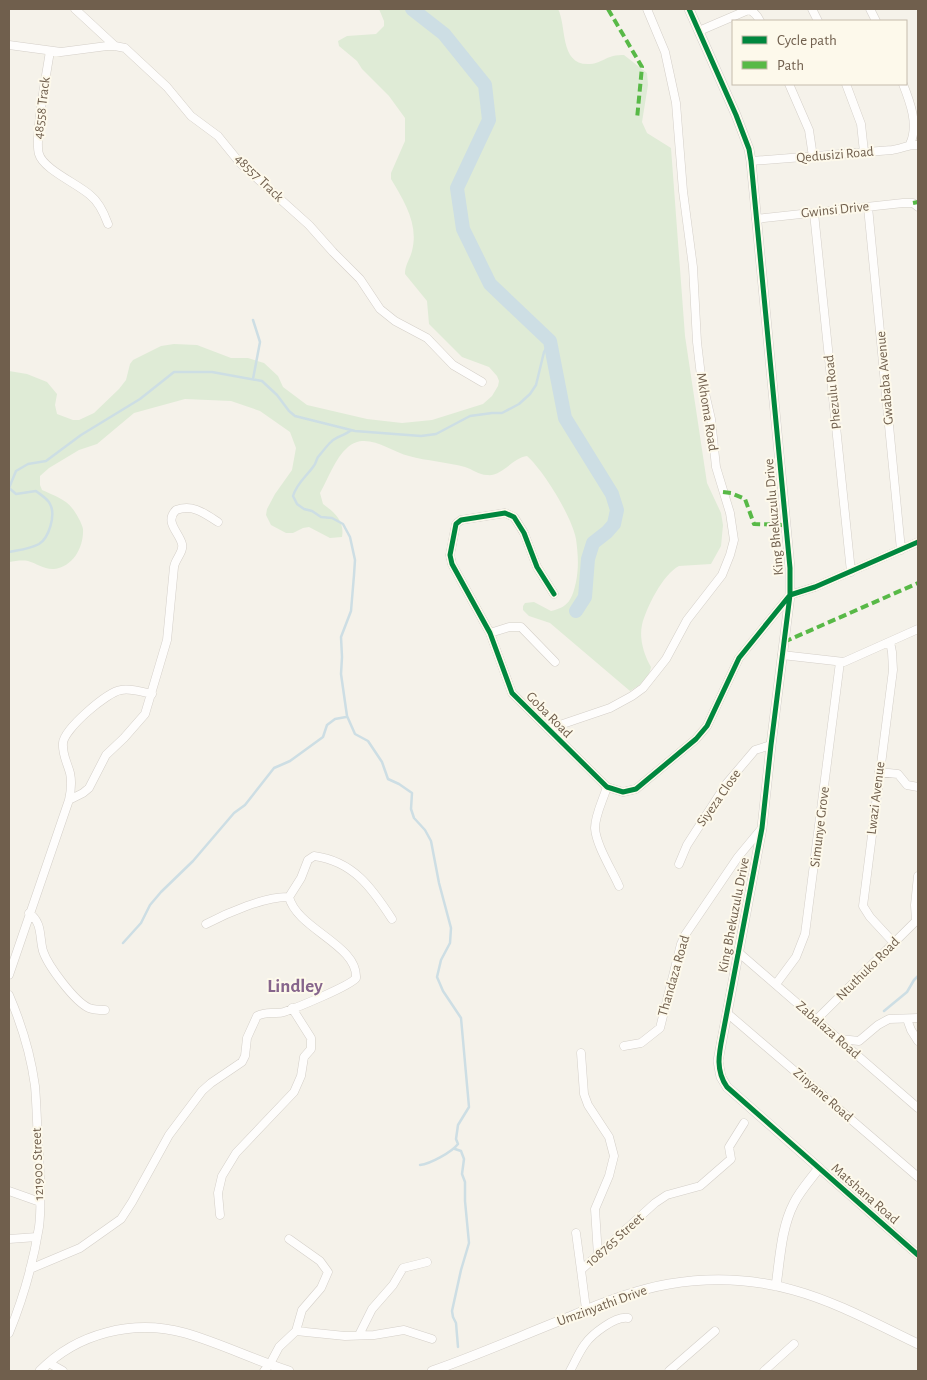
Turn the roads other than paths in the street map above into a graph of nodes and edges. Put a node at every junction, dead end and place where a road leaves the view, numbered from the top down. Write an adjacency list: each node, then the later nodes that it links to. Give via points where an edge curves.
1 (75, 9): 7 (street, 48557 Track)
2 (647, 9): 35 (street, Mkhoma Road, via 665,52 676,103 701,376 711,416 716,467 730,513 734,540 722,575 687,620 666,659 643,688 610,708)
3 (689, 9): 5 (street, King Bhekuzulu Drive)
4 (759, 20): 5 (street, via 748,10)
5 (699, 31): 15 (street, King Bhekuzulu Drive, via 736,115)
6 (9, 45): 8 (street)
7 (115, 46): 8 (street); 21 (street, 48557 Track, via 129,51 167,87 191,116 218,136 240,163 309,225 360,279 380,310 427,338 453,365)
8 (50, 51): 20 (street, 48558 Track, via 39,155 45,164 93,197)
9 (789, 85): 14 (street, via 809,130)
10 (846, 85): 13 (street, via 861,124)
11 (903, 85): 12 (street, via 914,125)
12 (914, 145): 13 (street, Qedusizi Road)
13 (864, 152): 14 (street, Qedusizi Road)
14 (813, 157): 15 (street, Qedusizi Road)
15 (751, 161): 19 (street, King Bhekuzulu Drive)
16 (916, 205): 17 (street, Gwinsi Drive, via 903,203)
17 (868, 207): 18 (street, Gwinsi Drive); 24 (street, Gwababa Avenue)
18 (814, 213): 19 (street, Gwinsi Drive); 25 (street, Phezulu Road)
19 (756, 218): 27 (street, King Bhekuzulu Drive)
20 (108, 224)
21 (482, 382)
22 (218, 522): 34 (street, via 191,508 176,510 172,516 171,523 182,546 174,567 167,640)
23 (918, 542): 24 (street)
24 (901, 550): 25 (street)
25 (851, 572): 27 (street)
26 (554, 594): 29 (street, Goba Road, via 537,567 514,517 505,513 461,520 454,526 451,561)
27 (790, 594): 31 (street, King Bhekuzulu Drive); 38 (street, via 739,658 700,735 640,787 623,792)
28 (918, 629): 30 (street)
29 (490, 633): 32 (street, via 505,627 520,627); 35 (street, Goba Road, via 512,693)
30 (890, 642): 33 (street); 37 (street, Lwazi Avenue, via 893,670)
31 (782, 655): 33 (street); 36 (street, King Bhekuzulu Drive)
32 (555, 662)
33 (840, 662): 53 (street, Simunye Grove, via 805,934 796,957)
34 (152, 694): 40 (street, via 143,716 106,756 90,788); 40 (street, via 132,689 108,695 73,725 64,740 63,751 70,774)
35 (548, 729): 38 (street, Goba Road)
36 (771, 744): 41 (street, King Bhekuzulu Drive); 42 (street, Siyeza Close, via 755,750 727,783 686,845)
37 (879, 772): 39 (street, via 898,774 907,785); 50 (street, Lwazi Avenue, via 863,906)
38 (607, 787): 44 (street, via 595,827 598,842)
39 (918, 787)
40 (69, 800): 46 (street)
41 (762, 828): 51 (street, King Bhekuzulu Drive); 63 (street, Thandaza Road, via 685,934 660,1028 641,1043)
42 (679, 864)
43 (918, 876): 48 (street)
44 (619, 886)
45 (289, 896): 47 (street, via 308,860 314,856 322,857 352,870); 49 (street, via 258,903); 55 (street, via 299,915 334,942 356,970 354,981)
46 (29, 913): 52 (street); 56 (street, via 38,922 43,951 72,994 90,1009)
47 (392, 919)
48 (917, 920): 50 (street, Ntuthuko Road)
49 (206, 924)
50 (894, 943): 60 (street, Ntuthuko Road)
51 (738, 952): 53 (street, Zabalaza Road); 57 (street, King Bhekuzulu Drive)
52 (9, 975)
53 (776, 984): 60 (street, Zabalaza Road)
54 (9, 995): 70 (street, 121900 Street, via 32,1069)
55 (292, 1008): 71 (street, via 311,1038 311,1049 304,1057 294,1092 236,1153 222,1176 218,1193); 79 (street, via 257,1016 242,1062 202,1091 169,1135 121,1219 80,1248)
56 (105, 1010)
57 (726, 1013): 67 (street, King Bhekuzulu Drive, via 718,1061 723,1081); 68 (street, Zinyane Road)
58 (918, 1018): 59 (street)
59 (907, 1019): 61 (street, via 889,1019 859,1041); 62 (street)
60 (817, 1020): 61 (street, Zabalaza Road)
61 (840, 1039): 65 (street, Zabalaza Road)
62 (918, 1041)
63 (624, 1046)
64 (581, 1053): 76 (street, via 584,1094 609,1137 614,1156 595,1210)
65 (918, 1108)
66 (744, 1123): 76 (street, 108765 Street, via 729,1148 731,1159 719,1171 700,1186 667,1195 655,1203)
67 (819, 1168): 77 (street, Matshana Road); 81 (street, via 790,1213)
68 (918, 1177)
69 (9, 1191): 70 (street)
70 (40, 1202): 73 (street, 121900 Street)
71 (220, 1216)
72 (576, 1233): 80 (street)
73 (37, 1237): 74 (street); 79 (street, 121900 Street)
74 (9, 1239)
75 (289, 1239): 84 (street, via 320,1261 328,1271 321,1288 302,1310)
76 (598, 1256): 80 (street, 108765 Street)
77 (918, 1256)
78 (427, 1262): 87 (street, via 403,1268 372,1309)
79 (30, 1269): 86 (street, 121900 Street, via 22,1302)
80 (581, 1270): 82 (street, 108765 Street)
81 (776, 1286): 82 (street, Umzinyathi Drive, via 728,1281 682,1282 643,1290); 90 (street, Umzinyathi Drive, via 821,1299)
82 (586, 1309): 96 (street, Umzinyathi Drive)
83 (628, 1318): 97 (street, via 614,1321 587,1341)
84 (296, 1331): 87 (street); 92 (street, via 279,1347)
85 (715, 1331): 98 (street)
86 (9, 1333)
87 (359, 1335): 88 (street, via 404,1330)
88 (432, 1339)
89 (794, 1344): 99 (street)
90 (918, 1344)
91 (49, 1363): 92 (street, via 94,1336 144,1328 187,1334); 93 (street); 94 (street)
92 (267, 1368): 95 (street)
93 (40, 1371)
94 (63, 1371)
95 (289, 1371)
96 (432, 1371)
97 (570, 1371)
98 (668, 1371)
99 (764, 1371)

